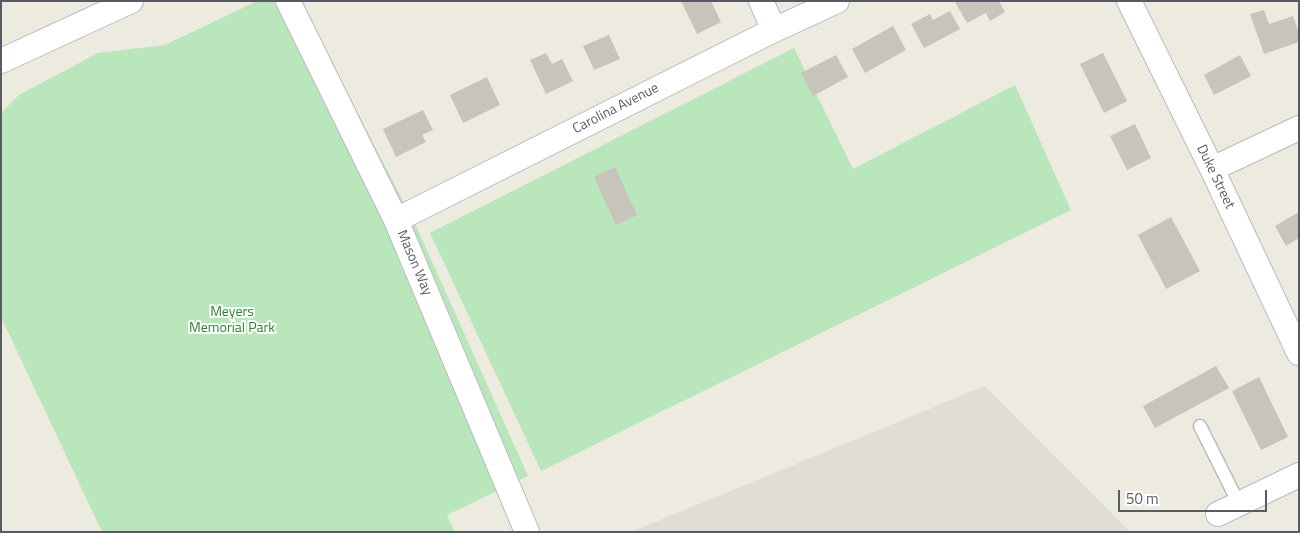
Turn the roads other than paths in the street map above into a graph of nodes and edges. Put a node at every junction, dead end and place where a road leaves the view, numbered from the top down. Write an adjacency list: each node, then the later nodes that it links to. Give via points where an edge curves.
1 (131, 1): 7 (street)
2 (288, 1): 10 (street, Mason Way)
3 (761, 1): 6 (street)
4 (837, 1): 6 (street, Carolina Avenue)
5 (1129, 1): 9 (street, Duke Street)
6 (774, 30): 10 (street, Carolina Avenue)
7 (1, 61)
8 (1299, 128): 9 (street)
9 (1212, 169): 11 (street, Duke Street)
10 (396, 220): 15 (street, Mason Way)
11 (1299, 353)
12 (1200, 426): 14 (lane)
13 (1299, 475): 14 (street)
14 (1229, 509)
15 (527, 532)

